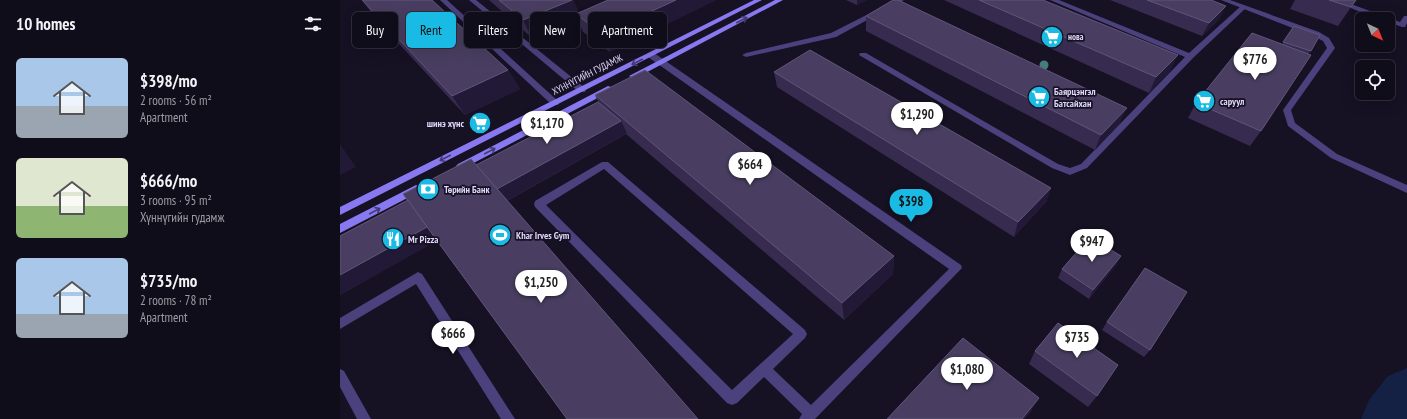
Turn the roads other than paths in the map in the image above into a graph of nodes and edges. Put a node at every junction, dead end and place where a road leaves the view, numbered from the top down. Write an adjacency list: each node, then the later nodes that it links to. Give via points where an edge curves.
1 (443, 0): 19 (street)
2 (472, 0): 18 (street)
3 (759, 0): 13 (main road, ХҮННҮГИЙН ГУДАМЖ)
4 (780, 0): 17 (main road, one-way to 4)
5 (901, 0): 14 (street, via 833,35)
6 (1053, 0): 16 (street)
7 (1224, 0): 9 (street)
8 (1334, 0): 10 (street)
9 (1243, 7): 16 (street); 22 (street, via 1316,34 1326,40 1331,48 1286,110 1290,124 1334,156)
10 (1366, 12)
11 (1407, 18): 12 (street, via 1402,26)
12 (1395, 23)
13 (650, 55): 17 (street); 18 (main road, ХҮННҮГИЙН ГУДАМЖ, one-way to 18)
14 (746, 55)
15 (863, 55): 16 (street, via 1055,166 1070,172 1084,166)
16 (1190, 56)
17 (661, 62): 20 (main road, one-way to 17); 28 (street, via 957,268)
18 (582, 90): 19 (main road, ХҮННҮГИЙН ГУДАМЖ)
19 (555, 103): 23 (main road, ХҮННҮГИЙН ГУДАМЖ, one-way to 23)
20 (452, 171)
21 (424, 185): 24 (main road, one-way to 21)
22 (1407, 189)
23 (340, 211)
24 (340, 229)
25 (340, 324): 30 (street, via 418,277)
26 (764, 369): 26 (street, via 732,399 539,204 605,164 801,334); 28 (street)
27 (340, 375): 29 (street)
28 (809, 416)
29 (364, 419)
30 (508, 419)

